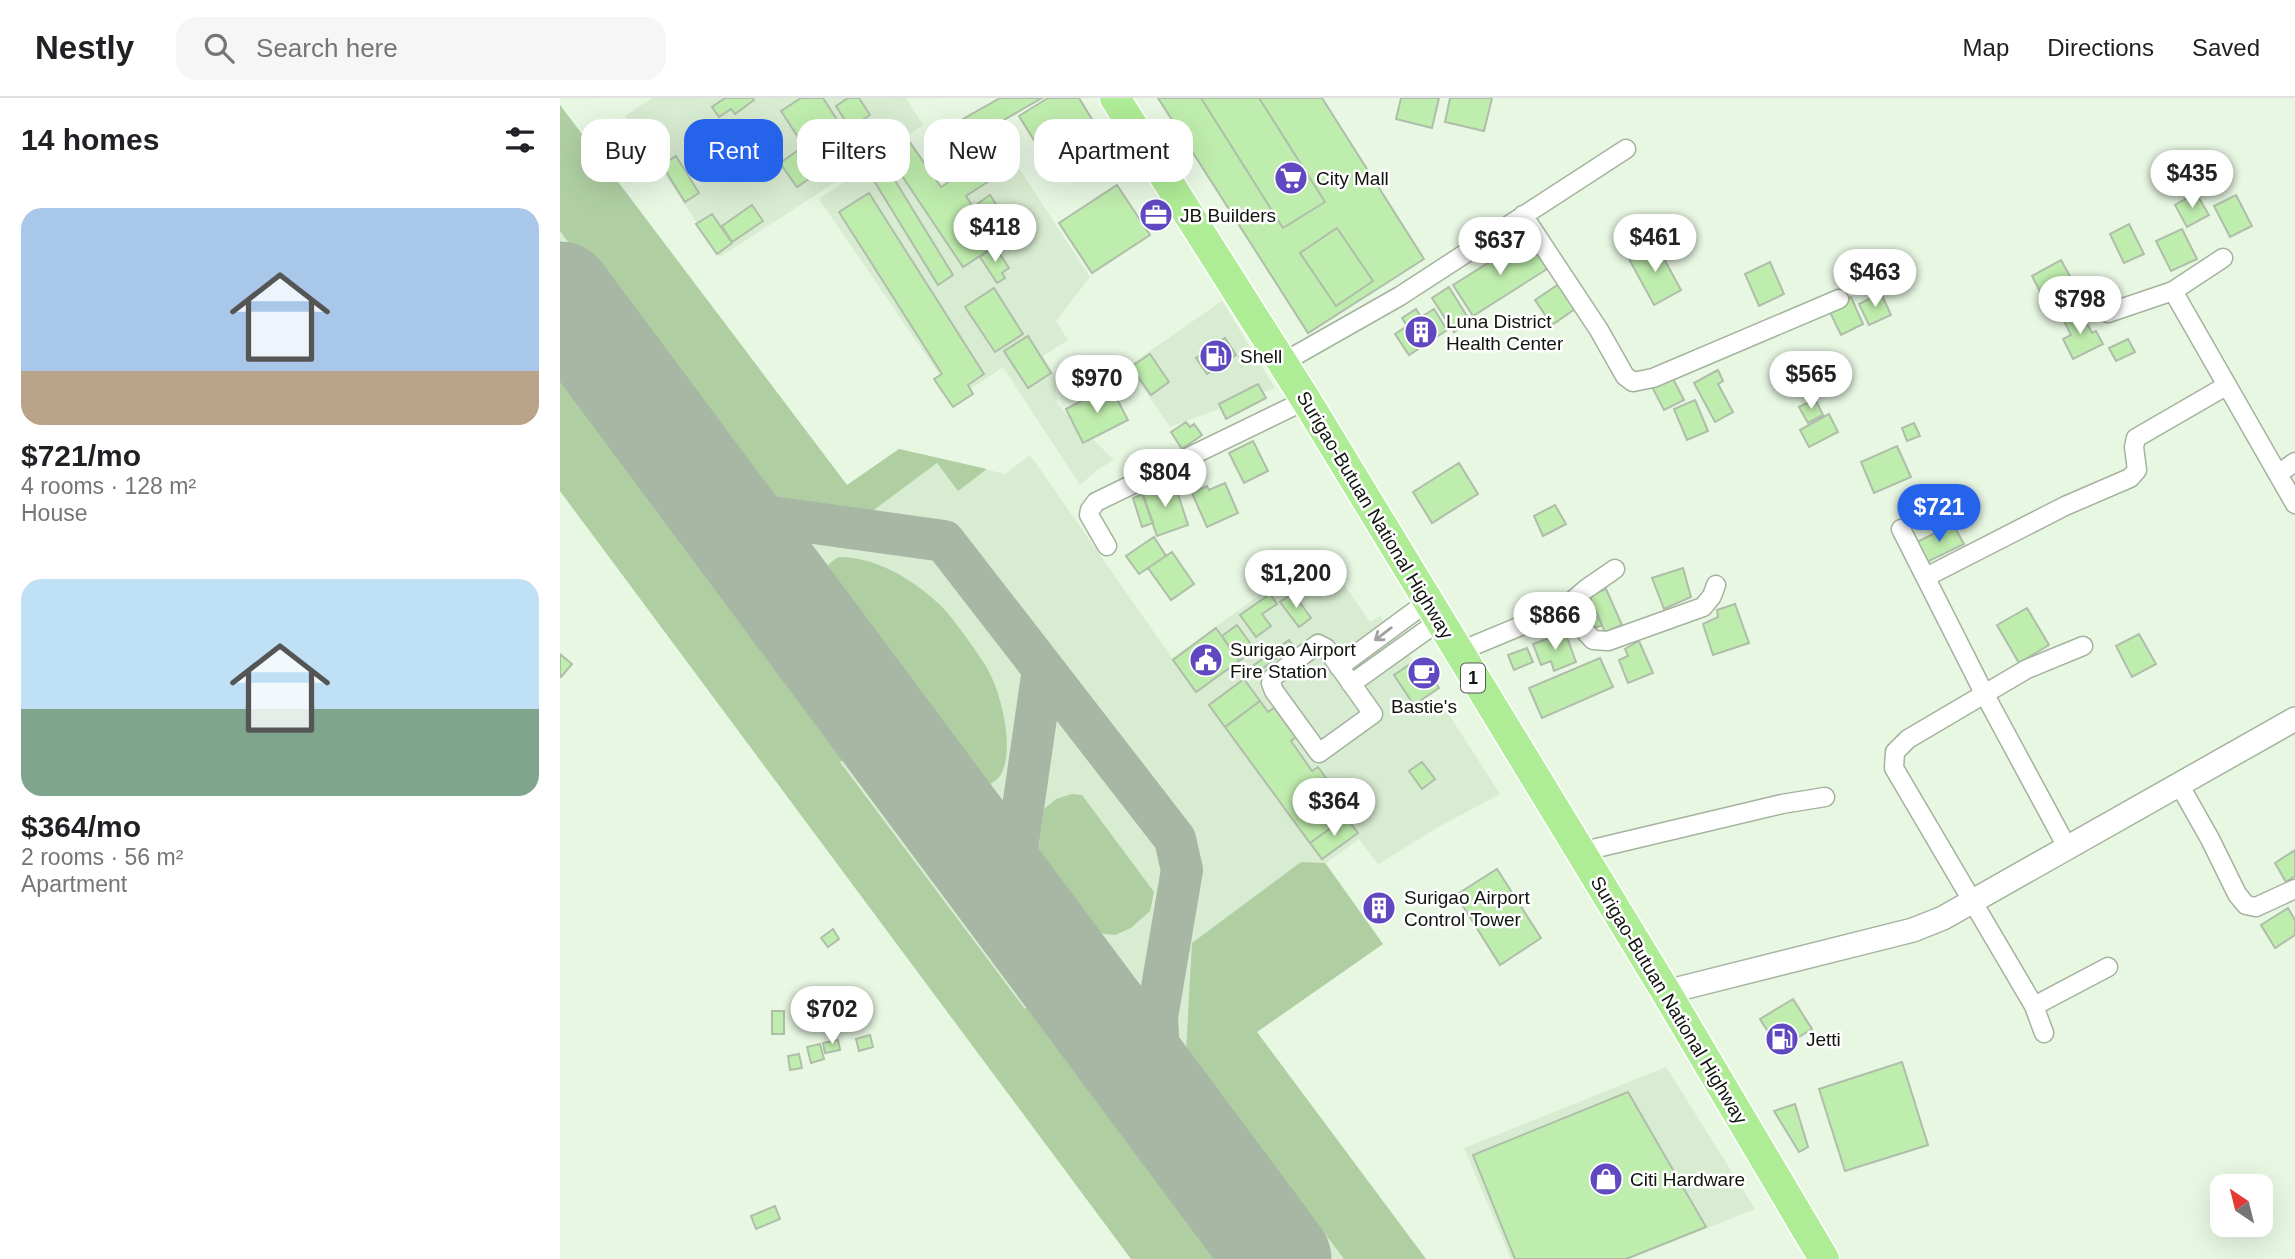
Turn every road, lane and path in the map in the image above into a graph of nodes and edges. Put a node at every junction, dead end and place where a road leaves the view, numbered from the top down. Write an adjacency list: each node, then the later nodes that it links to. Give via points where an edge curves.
1 (1115, 98): 8 (highway, Surigao-Butuan National Highway / 1)
2 (1626, 149): 3 (street)
3 (1523, 215): 6 (street, via 1633,382 1653,378); 8 (street, via 1400,296)
4 (2223, 258): 5 (street)
5 (2173, 291): 7 (street); 9 (street)
6 (1839, 299)
7 (2108, 313)
8 (1282, 363): 10 (highway, Surigao-Butuan National Highway / 1)
9 (2226, 386): 12 (street); 17 (street, via 2136,438 2137,470 2130,478)
10 (1306, 400): 15 (street, via 1096,502 1089,515); 20 (highway, Surigao-Butuan National Highway / 1)
11 (2295, 462): 12 (street)
12 (2278, 474): 13 (street)
13 (2295, 504)
14 (1901, 529): 17 (street)
15 (1107, 546)
16 (1615, 569): 19 (street)
17 (1926, 577): 25 (street)
18 (1716, 585): 19 (street, via 1703,607 1608,641 1593,640)
19 (1564, 608): 22 (street)
20 (1433, 611): 22 (highway, Surigao-Butuan National Highway / 1); 23 (street, one-way to 23); 24 (street)
21 (2083, 646): 25 (street, via 2027,669)
22 (1458, 652): 30 (highway, Surigao-Butuan National Highway / 1)
23 (1339, 667): 24 (street); 24 (street, via 1318,644 1271,683 1319,753 1373,714)
24 (1351, 684)
25 (1986, 695): 29 (street); 32 (street, via 1908,739 1895,752 1894,768)
26 (2295, 719): 27 (street)
27 (2180, 786): 29 (street); 31 (street, via 2246,905 2256,907)
28 (1825, 797): 30 (street)
29 (2067, 847): 32 (street)
30 (1580, 852): 34 (highway, Surigao-Butuan National Highway / 1)
31 (2295, 889)
32 (1972, 901): 34 (street, via 1913,930); 35 (street)
33 (2108, 967): 35 (street)
34 (1666, 992): 37 (highway, Surigao-Butuan National Highway / 1)
35 (2034, 1006): 36 (street)
36 (2044, 1033)
37 (1824, 1259)

